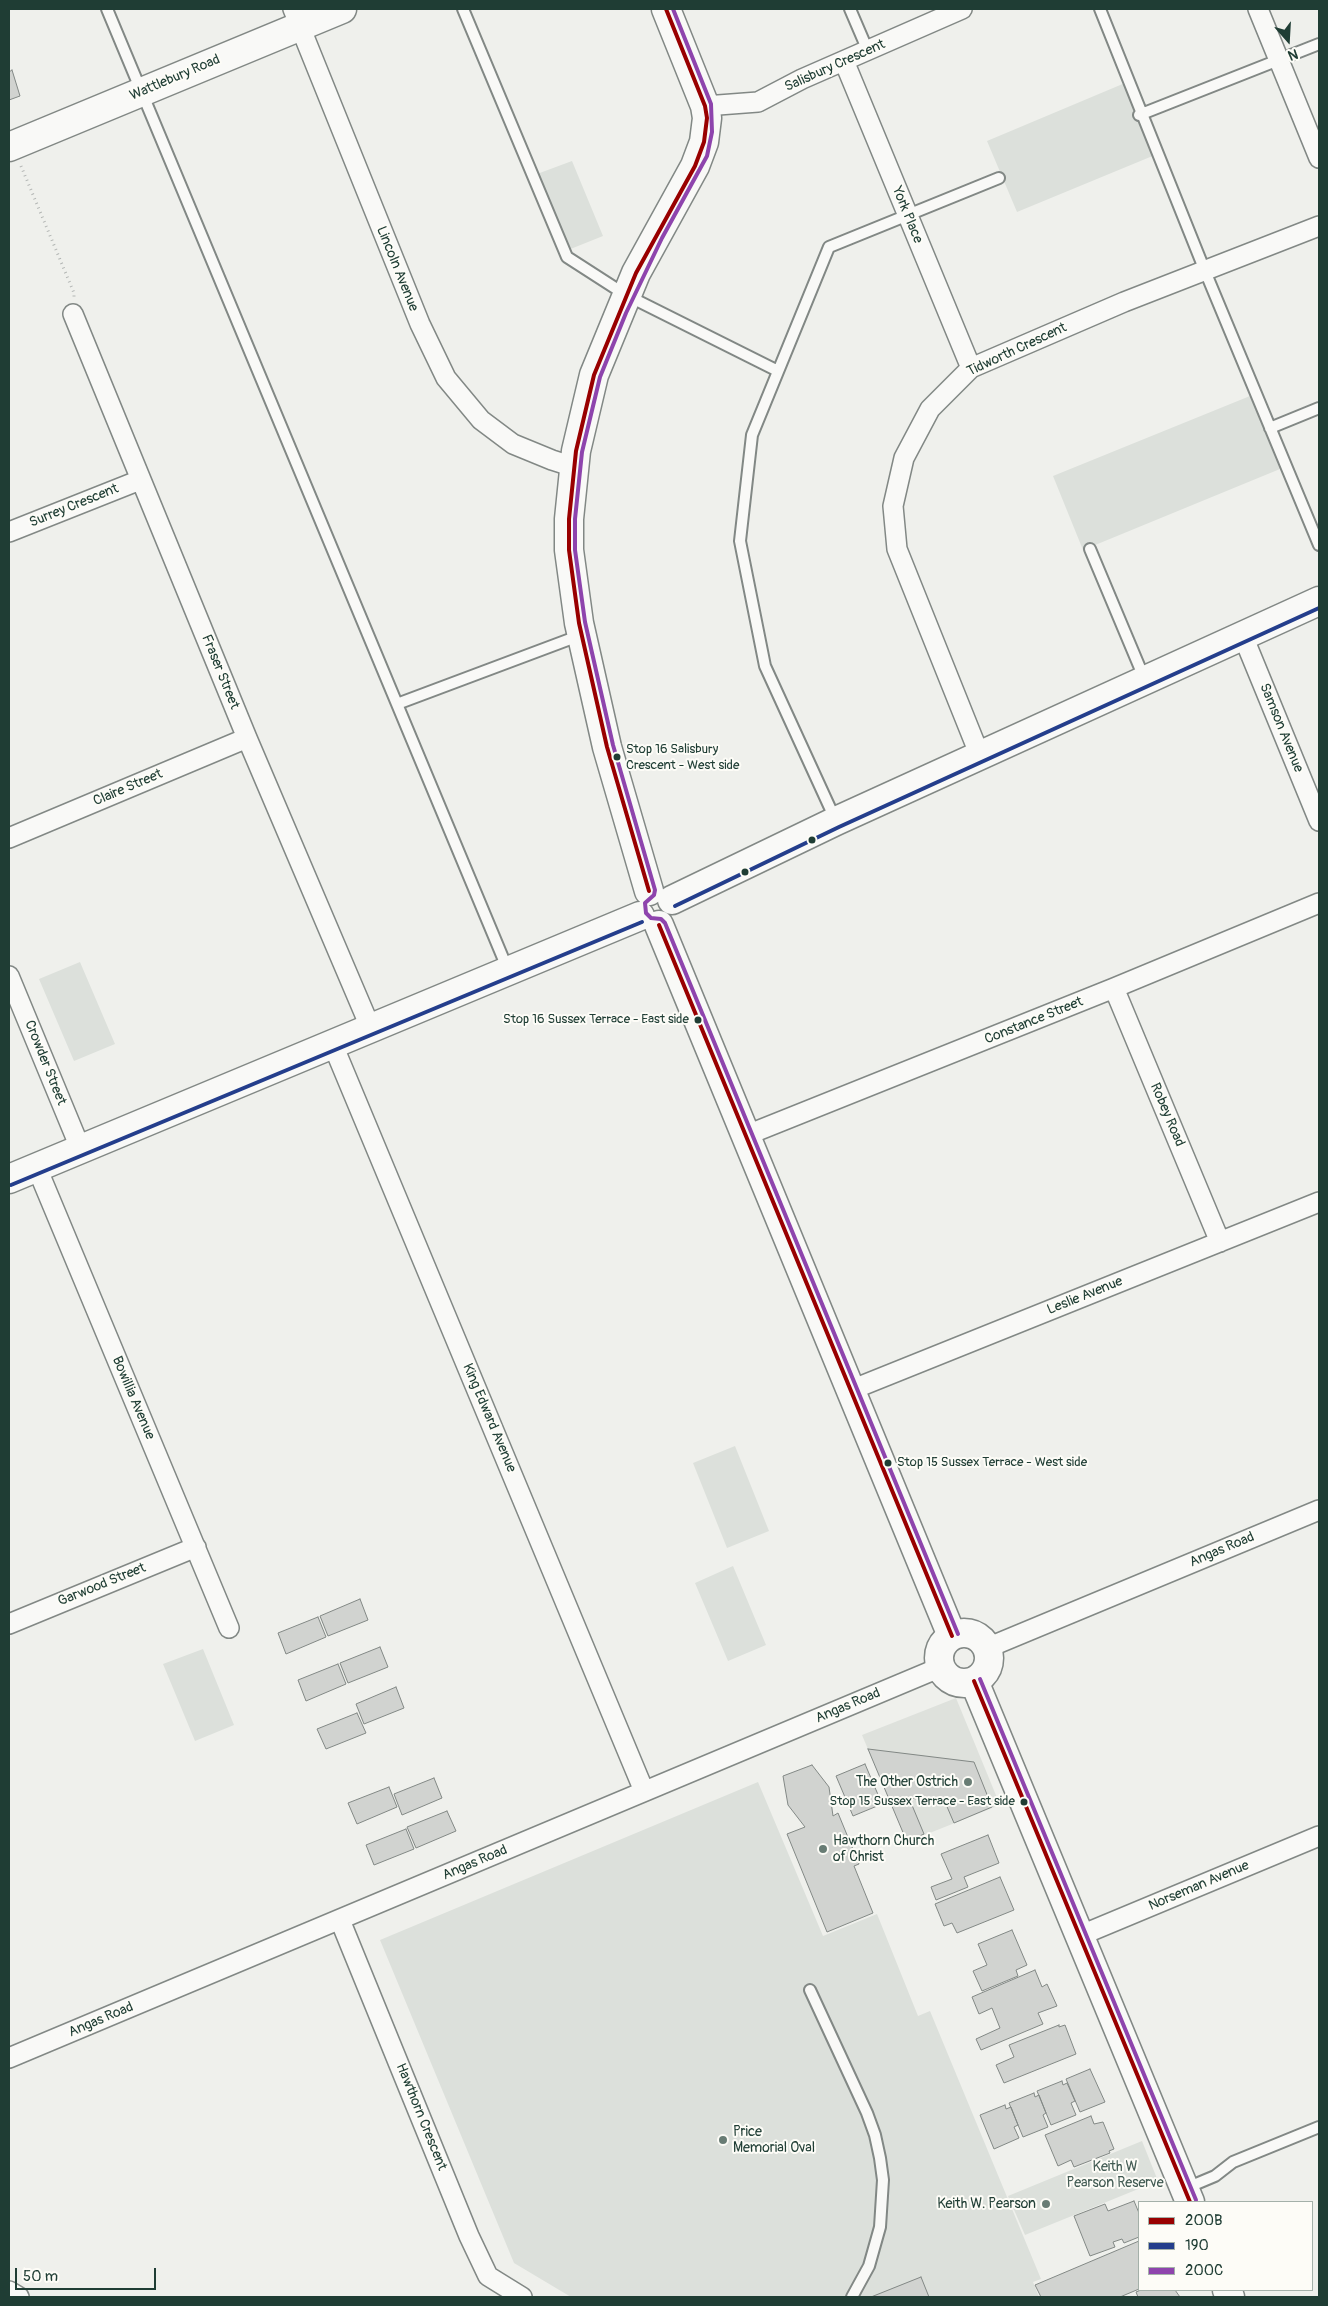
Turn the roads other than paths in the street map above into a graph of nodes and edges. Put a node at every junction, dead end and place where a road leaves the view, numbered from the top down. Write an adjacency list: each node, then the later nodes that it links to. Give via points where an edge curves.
1 (107, 9): 14 (lane)
2 (342, 9): 9 (street, Wattlebury Road)
3 (463, 9): 23 (lane, via 567,257)
4 (666, 9): 15 (street)
5 (850, 9): 11 (lane)
6 (962, 9): 11 (street, Salisbury Crescent)
7 (1100, 9): 16 (lane)
8 (1258, 9): 13 (street)
9 (296, 17): 14 (street, Wattlebury Road); 29 (street, Lincoln Avenue, via 420,324 446,378 481,420 513,444)
10 (1319, 44): 13 (lane)
11 (868, 50): 12 (street, Salisbury Crescent)
12 (844, 61): 15 (street, Salisbury Crescent, via 758,102); 20 (street, York Place)
13 (1279, 62): 16 (lane); 18 (street)
14 (142, 92): 17 (street, Wattlebury Road); 38 (lane)
15 (702, 99): 23 (street, via 706,131 701,154)
16 (1141, 115): 22 (lane)
17 (10, 146)
18 (1319, 158)
19 (1000, 178): 20 (lane)
20 (908, 216): 25 (street, York Place); 26 (lane, via 829,247)
21 (1319, 226): 22 (street, Tidworth Crescent)
22 (1205, 270): 25 (street, Tidworth Crescent); 28 (lane)
23 (626, 295): 26 (lane); 29 (street, via 594,375)
24 (73, 314): 30 (street, Fraser Street)
25 (971, 368): 40 (street, Tidworth Crescent, via 930,409 904,458 893,506 897,549)
26 (778, 371): 42 (lane, via 752,435 740,541 765,666)
27 (1319, 408): 28 (lane)
28 (1270, 428): 32 (lane)
29 (574, 467): 35 (street, via 570,550)
30 (140, 480): 31 (street, Surrey Crescent); 39 (street, Fraser Street)
31 (9, 532)
32 (1319, 545)
33 (1090, 549): 37 (lane)
34 (1319, 601): 36 (street)
35 (582, 635): 38 (lane); 44 (street, via 607,747)
36 (1243, 636): 37 (street); 41 (street, Samson Avenue)
37 (1145, 680): 40 (street)
38 (397, 704): 47 (lane)
39 (247, 738): 43 (street, Claire Street); 50 (street, Fraser Street)
40 (980, 756): 42 (street)
41 (1319, 820)
42 (836, 821): 44 (street)
43 (9, 838)
44 (660, 896): 46 (street, via 674,906 671,916 664,923)
45 (1319, 903): 49 (street, Constance Street)
46 (650, 921): 47 (street); 52 (street)
47 (508, 972): 50 (street)
48 (9, 976): 53 (street, Crowder Street)
49 (1114, 988): 52 (street, Constance Street); 57 (street, Robey Road)
50 (371, 1029): 51 (street)
51 (333, 1045): 53 (street); 67 (street, King Edward Avenue)
52 (747, 1135): 58 (street)
53 (81, 1150): 54 (street)
54 (36, 1168): 55 (street); 60 (street, Bowillia Avenue)
55 (9, 1180)
56 (1319, 1202): 57 (street, Leslie Avenue)
57 (1220, 1242): 58 (street, Leslie Avenue)
58 (851, 1390): 63 (street)
59 (1319, 1510): 64 (street, Angas Road)
60 (196, 1546): 61 (street, Garwood Street); 62 (street, Bowillia Avenue)
61 (9, 1624)
62 (229, 1628)
63 (952, 1636): 64 (street, via 977,1636); 65 (street, via 941,1649)
64 (987, 1648): 66 (street, via 989,1663 986,1671)
65 (941, 1667): 66 (street, via 951,1680 961,1683); 67 (street, Angas Road)
66 (974, 1681): 70 (street)
67 (644, 1791): 69 (street, Angas Road)
68 (1319, 1836): 70 (street, Norseman Avenue)
69 (340, 1920): 72 (street, Angas Road); 77 (street, Hawthorn Crescent, via 488,2276)
70 (1080, 1936): 74 (street)
71 (810, 1990): 78 (lane, via 867,2112 881,2166 883,2204 880,2227 869,2266)
72 (9, 2058)
73 (1319, 2127): 74 (lane, via 1233,2162)
74 (1187, 2195)
75 (9, 2291): 76 (street)
76 (19, 2297)
77 (522, 2297)
78 (852, 2297)

